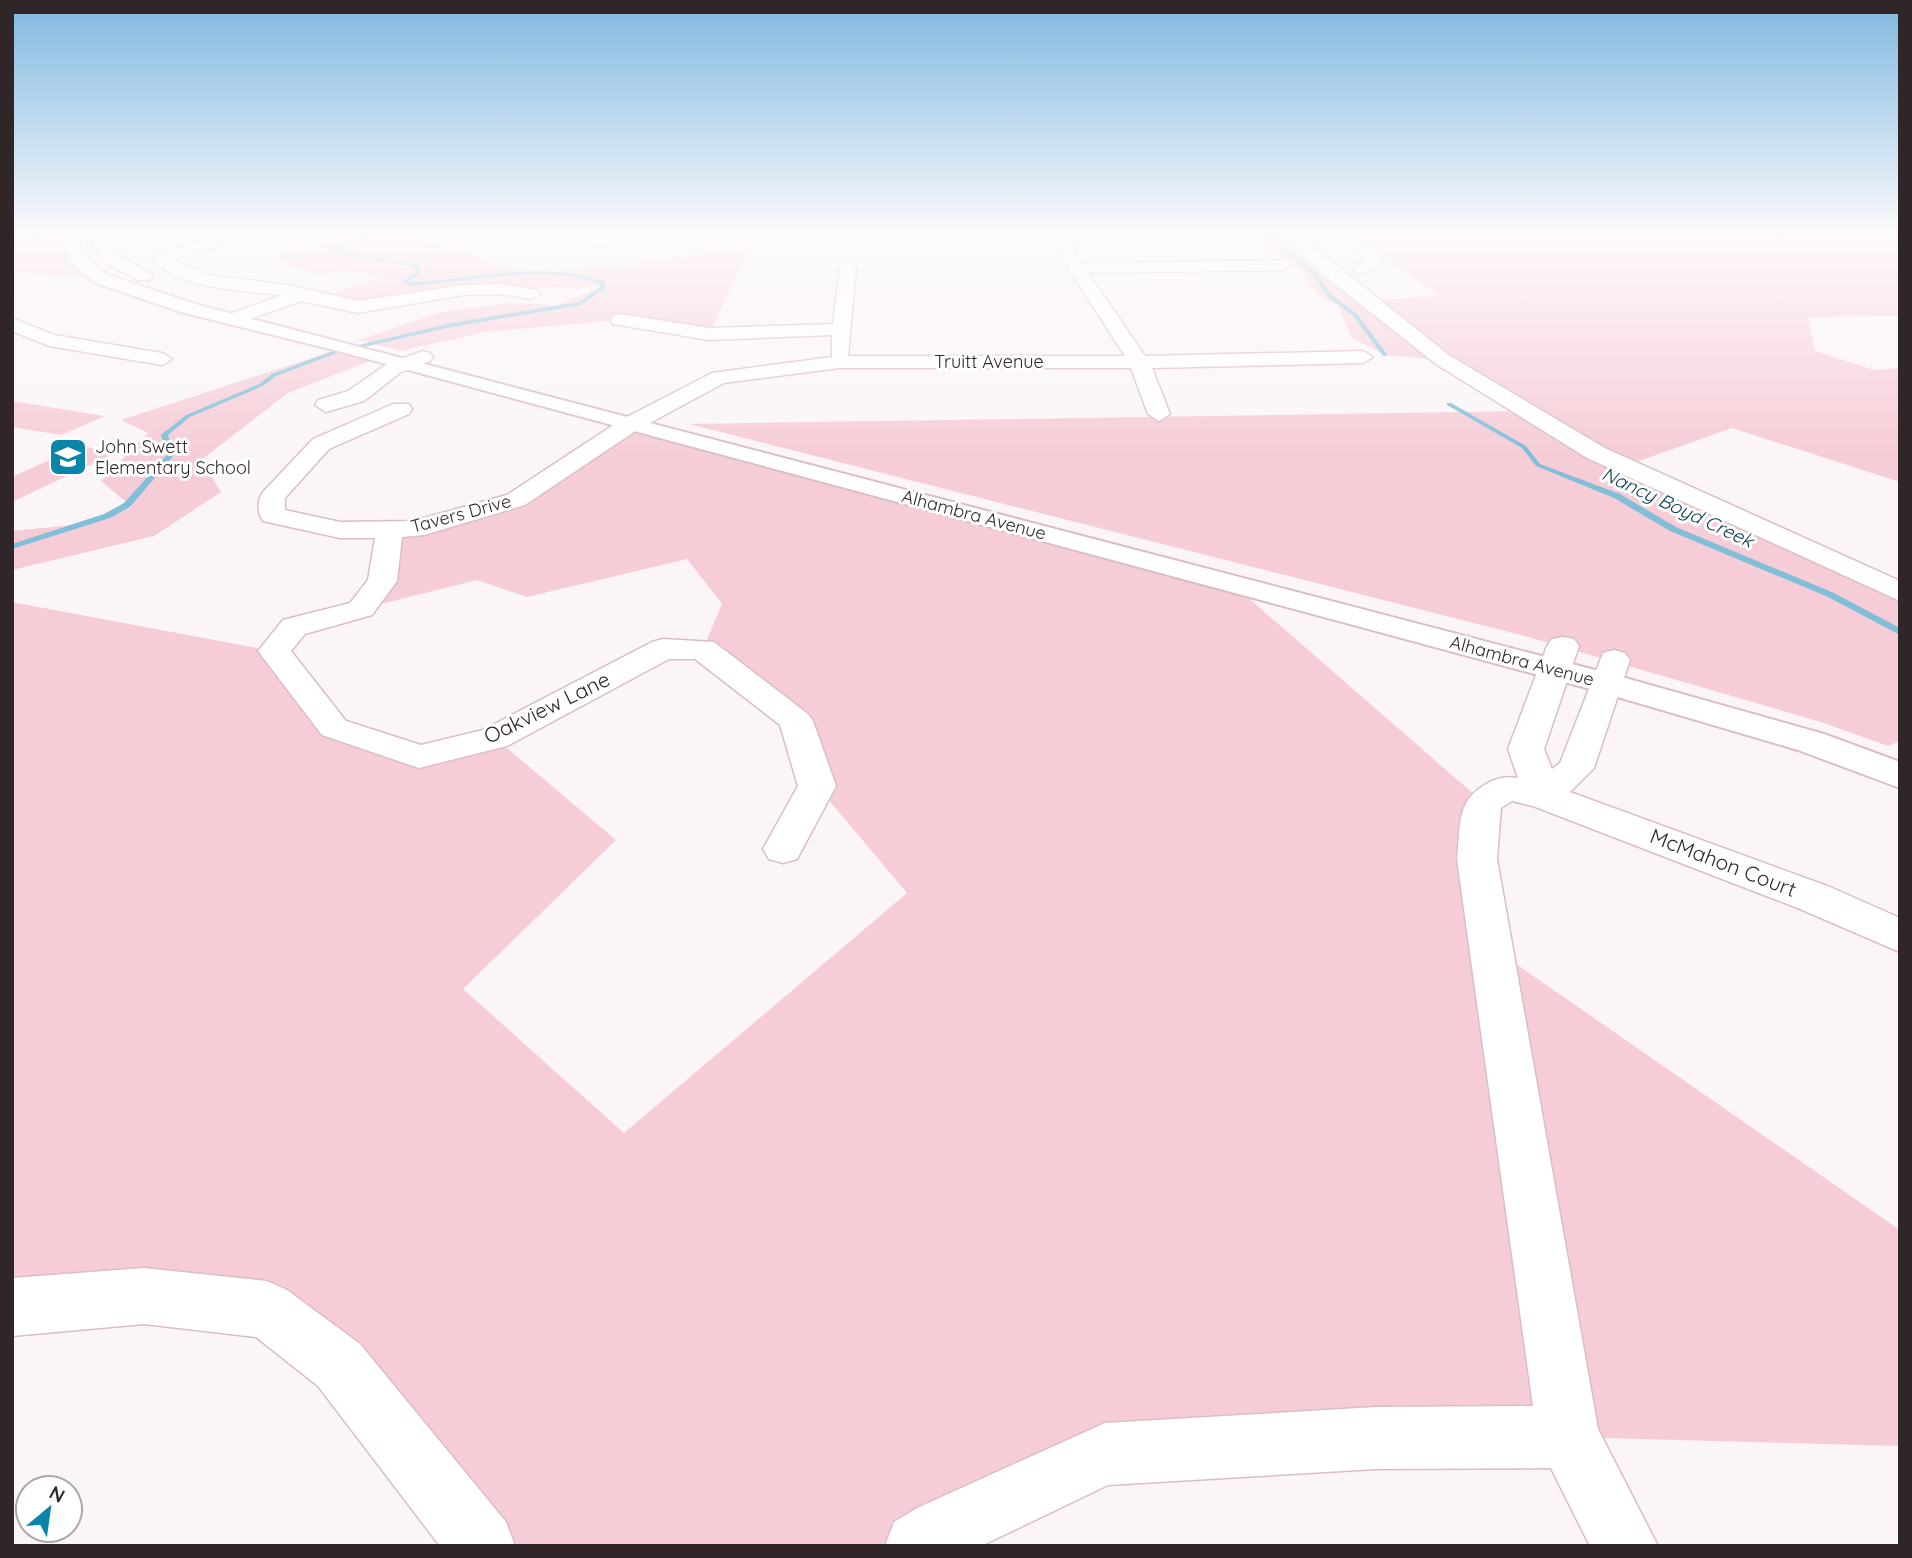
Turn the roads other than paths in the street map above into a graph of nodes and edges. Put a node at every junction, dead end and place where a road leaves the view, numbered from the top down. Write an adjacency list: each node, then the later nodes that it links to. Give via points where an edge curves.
1 (187, 308): 8 (main road, Alhambra Avenue)
2 (248, 308): 7 (main road, Alhambra Avenue)
3 (263, 308): 7 (street)
4 (844, 308): 11 (street)
5 (1103, 308): 17 (street)
6 (1387, 308): 24 (street, via 1443,360 1595,453)
7 (257, 310): 8 (street); 12 (main road, Alhambra Avenue)
8 (236, 318): 12 (main road, Alhambra Avenue)
9 (620, 320): 11 (street, via 709,334)
10 (12, 324): 14 (street, via 49,340)
11 (842, 330): 15 (street)
12 (386, 353): 19 (street, via 356,396); 22 (main road, Alhambra Avenue)
13 (1363, 356): 17 (street, Truitt Avenue)
14 (162, 359)
15 (839, 362): 16 (street, Truitt Avenue); 22 (street, Truitt Avenue, via 719,377)
16 (925, 362): 17 (street, Truitt Avenue); 18 (street, via 910,375)
17 (1139, 362): 21 (street)
18 (808, 382)
19 (326, 405)
20 (401, 410): 23 (street, Tavers Drive, via 321,444 272,497 272,515 340,530)
21 (1158, 414)
22 (639, 420): 23 (street, Tavers Drive, via 516,500 414,529); 25 (main road, Alhambra Avenue)
23 (390, 529): 30 (street, Oakview Lane, via 382,580 361,608 294,626 274,651 334,728 419,757 495,738 663,649 703,649 796,721 817,786)
24 (1900, 592)
25 (1558, 658): 26 (main road, Alhambra Avenue); 29 (street, via 1525,749)
26 (1610, 672): 27 (main road, Alhambra Avenue, via 1821,722); 28 (main road, Alhambra Avenue); 29 (street, via 1576,768)
27 (1900, 751)
28 (1900, 776)
29 (1543, 796): 31 (street, McMahon Court, via 1815,898); 33 (street, McMahon Court, via 1507,788 1483,802 1476,859)
30 (783, 849)
31 (1900, 936)
32 (12, 1307): 34 (street, via 144,1296 267,1310 339,1365)
33 (1568, 1437): 35 (street, via 1376,1438 1105,1454 940,1531); 36 (street)
34 (482, 1546)
35 (918, 1546)
36 (1625, 1546)

